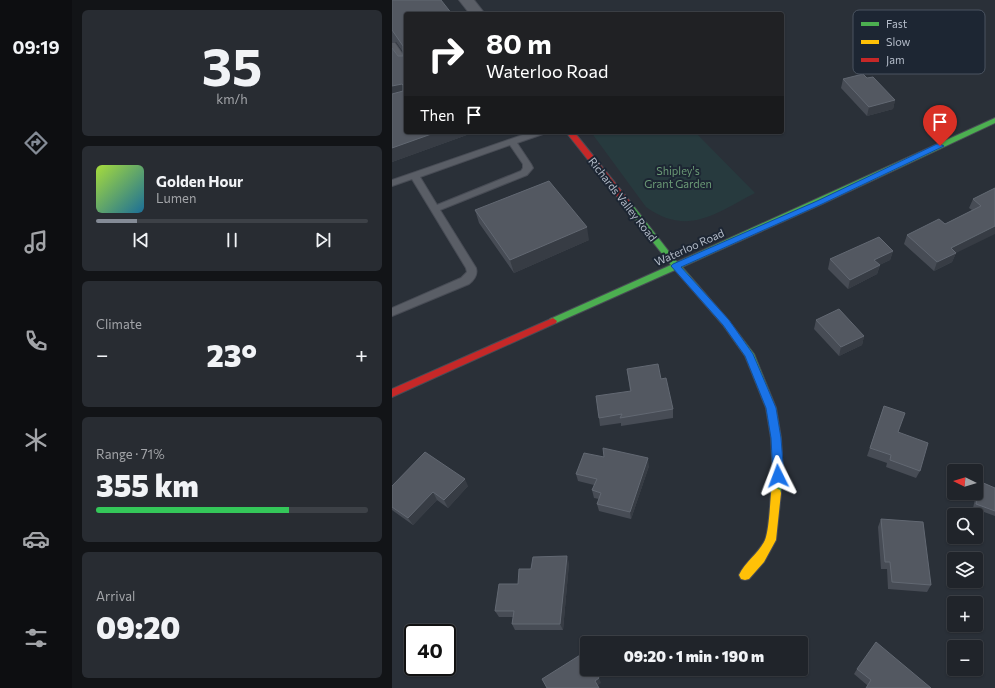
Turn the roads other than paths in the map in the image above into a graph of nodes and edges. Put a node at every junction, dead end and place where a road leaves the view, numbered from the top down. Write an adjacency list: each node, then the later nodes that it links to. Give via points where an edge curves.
1 (466, 0): 2 (street)
2 (476, 12)
3 (392, 45): 4 (lane)
4 (404, 62)
5 (995, 120): 12 (main road, Waterloo Road)
6 (534, 134): 8 (lane)
7 (572, 134): 12 (main road, Richards Valley Road)
8 (512, 142): 9 (lane); 11 (lane, via 528,166 524,173)
9 (414, 175): 10 (lane); 11 (lane)
10 (392, 183)
11 (435, 209): 13 (lane, via 471,268 471,275 465,281)
12 (676, 266): 14 (main road, Waterloo Road); 15 (main road, Richards Valley Road, via 726,323 749,354 771,408 778,476 775,510 770,540 760,558)
13 (392, 312)
14 (392, 393)
15 (745, 575)

